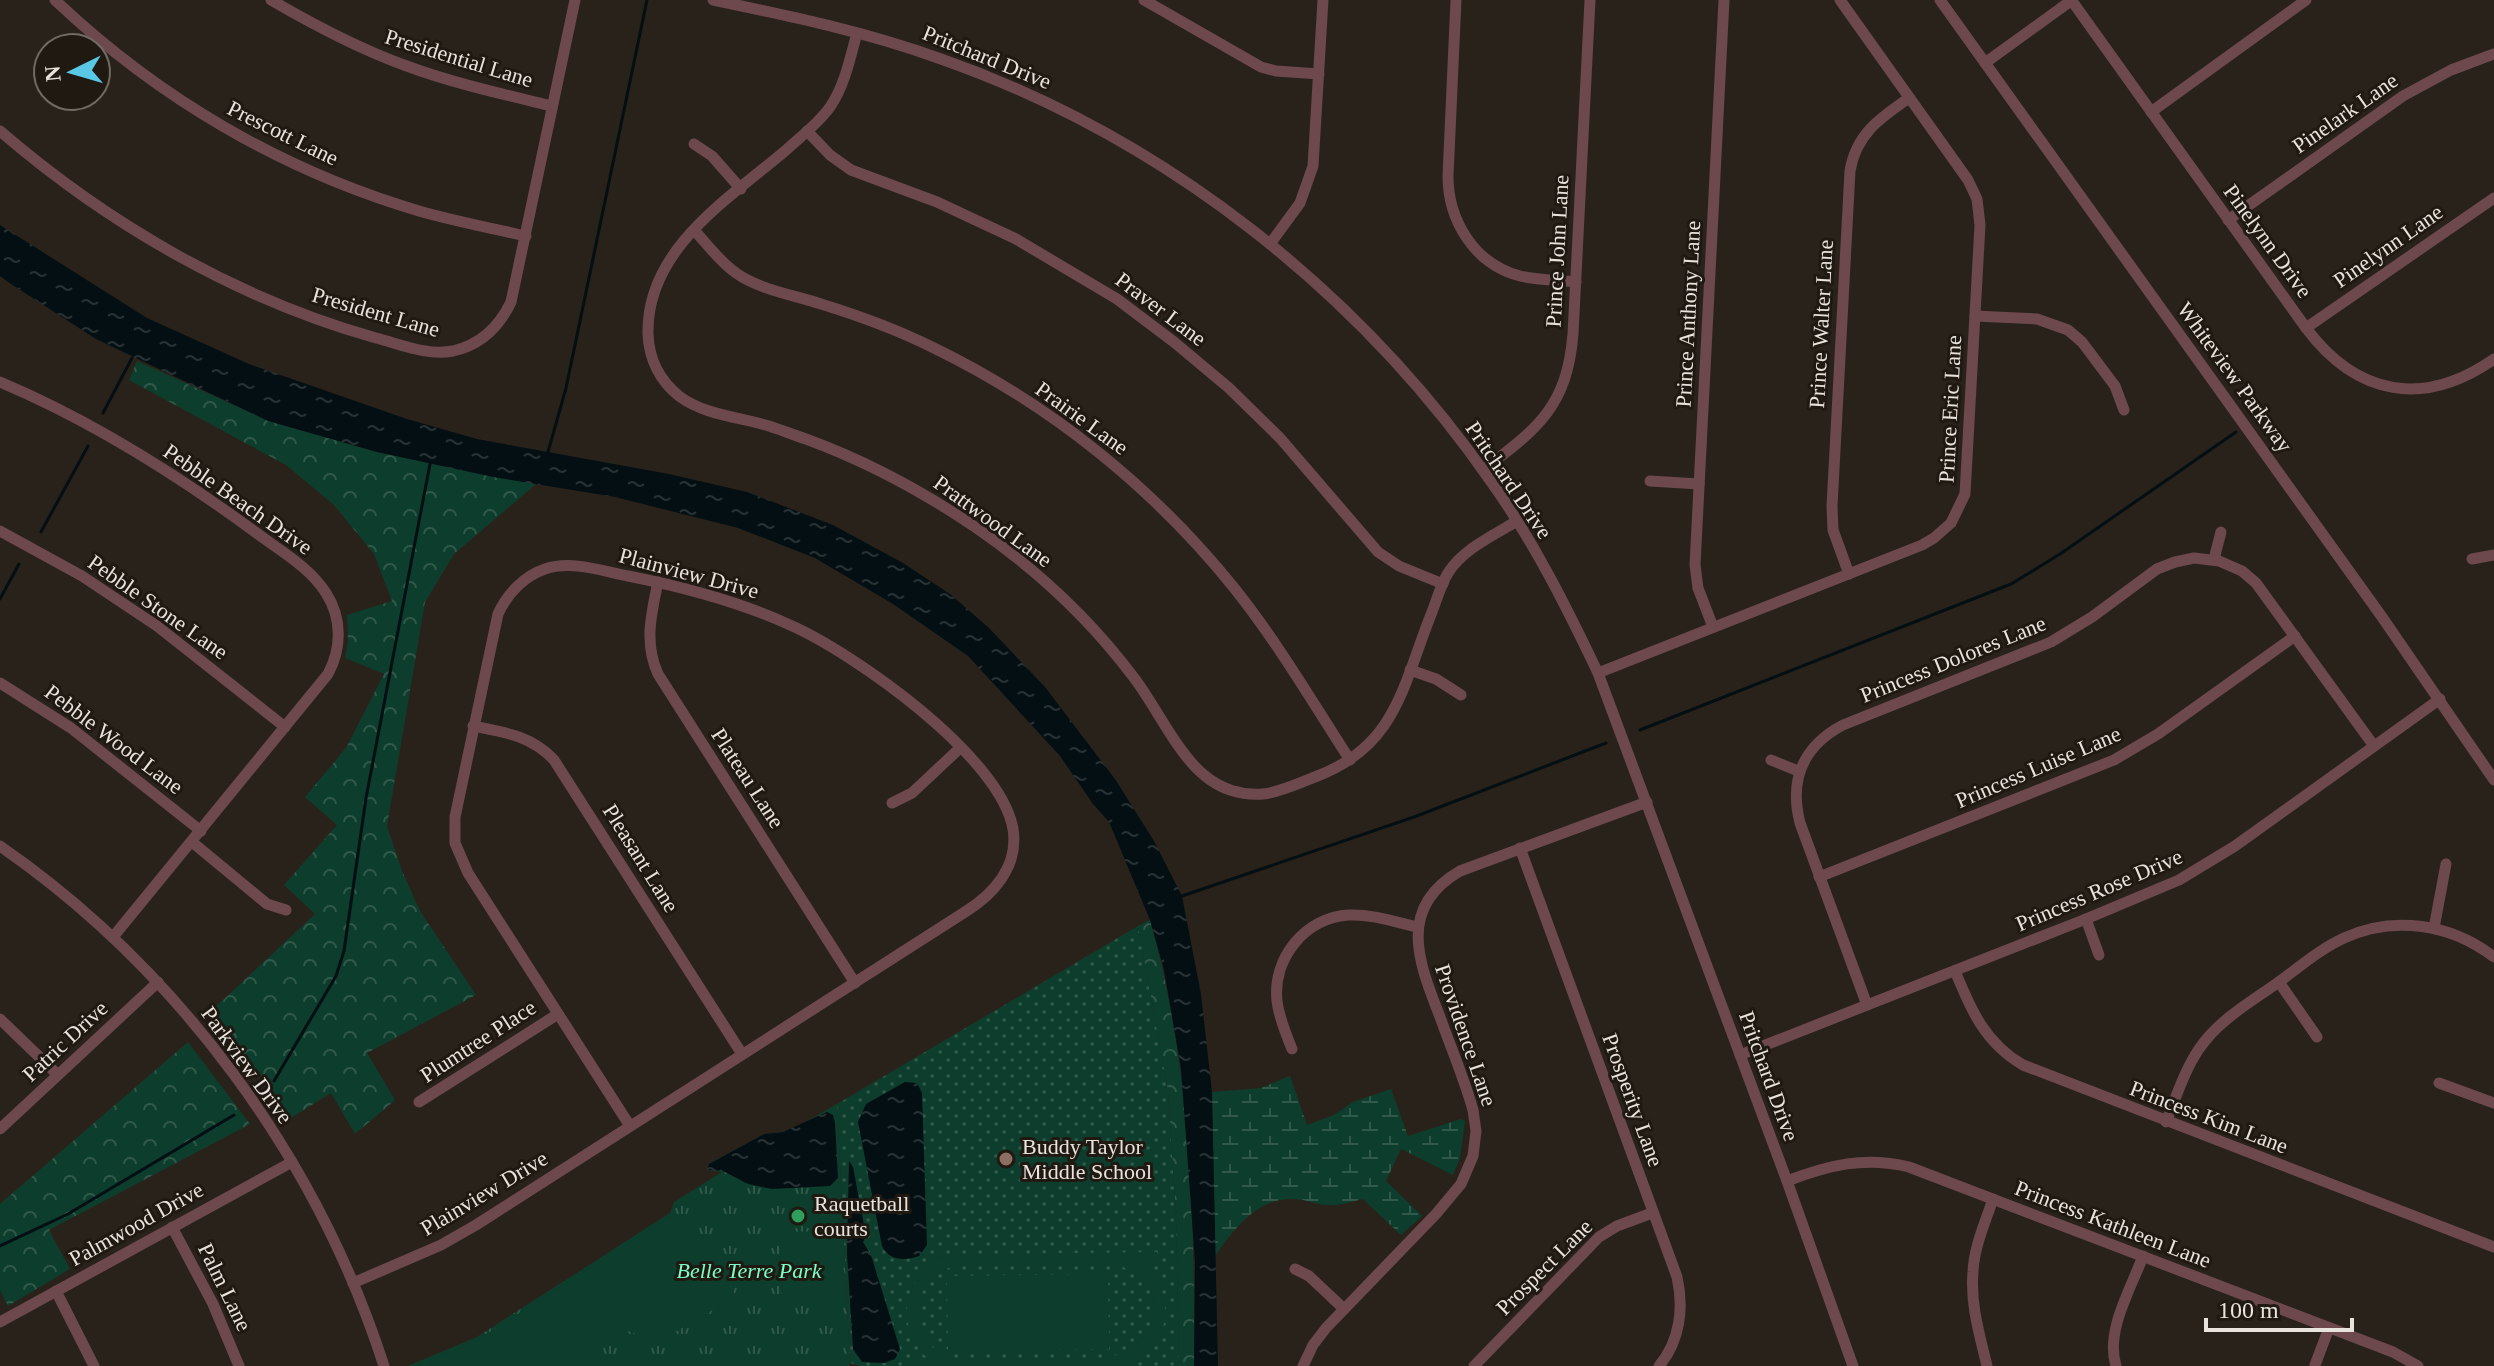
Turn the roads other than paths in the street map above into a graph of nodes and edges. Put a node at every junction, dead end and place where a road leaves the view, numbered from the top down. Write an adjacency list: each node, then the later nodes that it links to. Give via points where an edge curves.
1 (55, 0): 29 (street, Prescott Lane, via 149,79 261,148 387,201)
2 (271, 0): 20 (street, Presidential Lane, via 403,65)
3 (575, 0): 20 (street, President Lane)
4 (713, 0): 14 (street, Pritchard Drive)
5 (1144, 0): 18 (street, via 1261,67)
6 (1323, 0): 18 (street)
7 (1456, 0): 31 (street, via 1448,176 1456,219 1475,248 1502,268 1525,277)
8 (1590, 0): 31 (street, Prince John Lane)
9 (1724, 0): 39 (street, Prince Anthony Lane)
10 (1840, 0): 19 (street, Prince Eric Lane)
11 (1940, 0): 17 (street, Whiteview Parkway)
12 (2072, 0): 17 (street); 21 (street, Pinelynn Drive)
13 (2306, 0): 21 (street)
14 (732, 2): 15 (street, Pritchard Drive)
15 (857, 33): 23 (street, Prattwood Lane, via 836,97); 30 (street, Pritchard Drive, via 944,60 1053,106 1149,158)
16 (2494, 54): 27 (street, Pinelark Lane, via 2403,96)
17 (1985, 63): 55 (street, Whiteview Parkway)
18 (1319, 74): 30 (street, via 1309,183)
19 (1909, 98): 32 (street, Prince Eric Lane, via 1977,199); 46 (street, Prince Walter Lane, via 1864,134 1850,171 1832,506 1833,530)
20 (552, 106): 29 (street, President Lane)
21 (2151, 112): 27 (street, Pinelynn Drive)
22 (0, 131): 29 (street, President Lane, via 101,209 193,263 294,310 421,350 454,351 495,328 514,293)
23 (807, 131): 25 (street, Prattwood Lane); 48 (street, Praver Lane, via 851,170 1016,239 1117,299 1229,388 1280,438 1378,552)
24 (694, 144): 25 (street)
25 (741, 189): 28 (street, Prattwood Lane)
26 (2494, 198): 33 (street, Pinelynn Lane)
27 (2228, 220): 33 (street, Pinelynn Drive)
28 (694, 230): 60 (street, Prairie Lane, via 744,278 934,348 1012,391 1104,457 1179,526 1236,591); 60 (street, Prattwood Lane, via 668,260 649,319 655,366 678,395 706,410 768,426 860,461 991,538 1045,582 1113,652 1190,761 1218,785 1265,794)
29 (526, 236)
30 (1270, 244): 37 (street, Pritchard Drive, via 1358,323)
31 (1576, 282): 37 (street, Prince John Lane, via 1571,356 1558,396 1532,432)
32 (1975, 316): 36 (street, via 2037,319 2074,334 2115,386); 46 (street, Prince Eric Lane, via 1969,461 1959,509 1928,542)
33 (2306, 328): 34 (street, Pinelynn Drive, via 2342,367 2393,387 2445,385)
34 (2494, 359)
35 (0, 382): 57 (street, Pebble Beach Drive, via 145,458 316,580 334,610 337,652 328,674)
36 (2124, 410)
37 (1483, 470): 40 (street, Pritchard Drive)
38 (1650, 481): 39 (street)
39 (1699, 484): 49 (street, Prince Anthony Lane, via 1695,574)
40 (1517, 521): 48 (street, Prattwood Lane, via 1467,553); 52 (street, Pritchard Drive)
41 (0, 531): 57 (street, Pebble Stone Lane, via 157,626)
42 (2221, 532): 44 (street)
43 (2494, 555): 45 (street)
44 (2214, 559): 50 (street, via 2252,579); 62 (street, Princess Dolores Lane, via 2169,564 2051,642 1843,725 1814,745)
45 (2472, 559)
46 (1849, 574): 49 (street, Prince Eric Lane)
47 (658, 582): 56 (street, Plainview Drive, via 565,566 526,579 508,596 496,620); 59 (street, Plainview Drive, via 737,603 816,638 897,690); 82 (street, Plateau Lane, via 649,641 658,674)
48 (1443, 584): 51 (street, Prattwood Lane)
49 (1713, 627): 52 (street, Prince Eric Lane)
50 (2295, 636): 58 (street); 71 (street, Princess Luise Lane, via 2114,760)
51 (1410, 670): 54 (street); 60 (street, Prattwood Lane, via 1391,717 1374,741)
52 (1598, 673): 64 (street, Pritchard Drive)
53 (0, 683): 66 (street, Pebble Wood Lane, via 71,728)
54 (1461, 695)
55 (2440, 699): 58 (street, Princess Rose Drive); 63 (street, Whiteview Parkway)
56 (473, 726): 84 (street, Plainview Drive, via 455,817 456,849); 88 (street, Pleasant Lane, via 528,739 554,760)
57 (285, 727): 66 (street, Pebble Beach Drive)
58 (2374, 746): 73 (street, Princess Rose Drive, via 2206,865)
59 (960, 748): 65 (street, via 912,793); 82 (street, Plainview Drive, via 994,788 1011,820 1013,851 1005,874 979,904)
60 (1350, 760)
61 (1771, 760): 62 (street)
62 (1798, 771): 71 (street, via 1797,814)
63 (2494, 780)
64 (1647, 802): 69 (street); 89 (street, Pritchard Drive)
65 (892, 803)
66 (201, 831): 67 (street, Pebble Beach Drive)
67 (192, 842): 72 (street, via 267,904); 76 (street, Pebble Beach Drive)
68 (0, 846): 76 (street, Parkview Drive)
69 (1520, 848): 74 (street, via 1444,882 1427,902); 100 (street, Prosperity Lane)
70 (2446, 864): 75 (street)
71 (1819, 877): 83 (street)
72 (286, 910)
73 (2086, 919): 77 (street); 79 (street, Princess Rose Drive)
74 (1417, 927): 87 (street, via 1349,915 1319,923 1300,937 1285,958 1277,983 1278,1010); 107 (street, Providence Lane, via 1420,964 1473,1110 1473,1156 1447,1202)
75 (2434, 928): 78 (street, via 2469,940); 81 (street, via 2390,926 2352,935)
76 (113, 937): 80 (street, Parkview Drive)
77 (2099, 955)
78 (2494, 957)
79 (1955, 971): 83 (street, Princess Rose Drive); 94 (street, Princess Kim Lane, via 1975,1019 2008,1056)
80 (158, 982): 90 (street, Patric Drive); 97 (street, Parkview Drive, via 247,1094)
81 (2279, 982): 86 (street); 94 (street, via 2203,1043)
82 (855, 983): 88 (street, Plainview Drive)
83 (1867, 1005): 89 (street, Princess Rose Drive)
84 (558, 1014): 92 (street, Plumtree Place); 95 (street, Plainview Drive)
85 (0, 1019): 90 (street)
86 (2317, 1037)
87 (1292, 1049)
88 (742, 1054): 95 (street, Plainview Drive)
89 (1740, 1055): 98 (street, Pritchard Drive)
90 (58, 1075): 96 (street, Patric Drive)
91 (2439, 1083): 93 (street)
92 (419, 1102)
93 (2494, 1103)
94 (2166, 1122): 102 (street, Princess Kim Lane)
95 (630, 1126): 105 (street, Plainview Drive, via 441,1245)
96 (0, 1129)
97 (292, 1162): 101 (street, Palmwood Drive); 105 (street, Parkview Drive)
98 (1787, 1181): 99 (street, Princess Kathleen Lane, via 1832,1165 1882,1162); 117 (street, Pritchard Drive)
99 (1993, 1199): 103 (street, Princess Kathleen Lane); 118 (street, via 1973,1272)
100 (1652, 1213): 115 (street, Prospect Lane, via 1611,1229 1594,1242); 116 (street, Prosperity Lane, via 1681,1297 1675,1337)
101 (172, 1227): 106 (street, Palmwood Drive); 112 (street, Palm Lane)
102 (2494, 1247)
103 (2143, 1256): 109 (street, Princess Kathleen Lane); 119 (street, via 2114,1334)
104 (1295, 1269): 107 (street)
105 (353, 1283): 113 (street, Parkview Drive)
106 (56, 1291): 108 (street, Palmwood Drive); 111 (street)
107 (1344, 1309): 114 (street, Providence Lane, via 1319,1336)
108 (0, 1322)
109 (2329, 1328): 110 (street); 120 (street, Princess Kathleen Lane)
110 (2315, 1365)
111 (94, 1366)
112 (239, 1366)
113 (384, 1366)
114 (1303, 1366)
115 (1474, 1366)
116 (1659, 1366)
117 (1853, 1366)
118 (1987, 1366)
119 (2116, 1366)
120 (2418, 1366)

